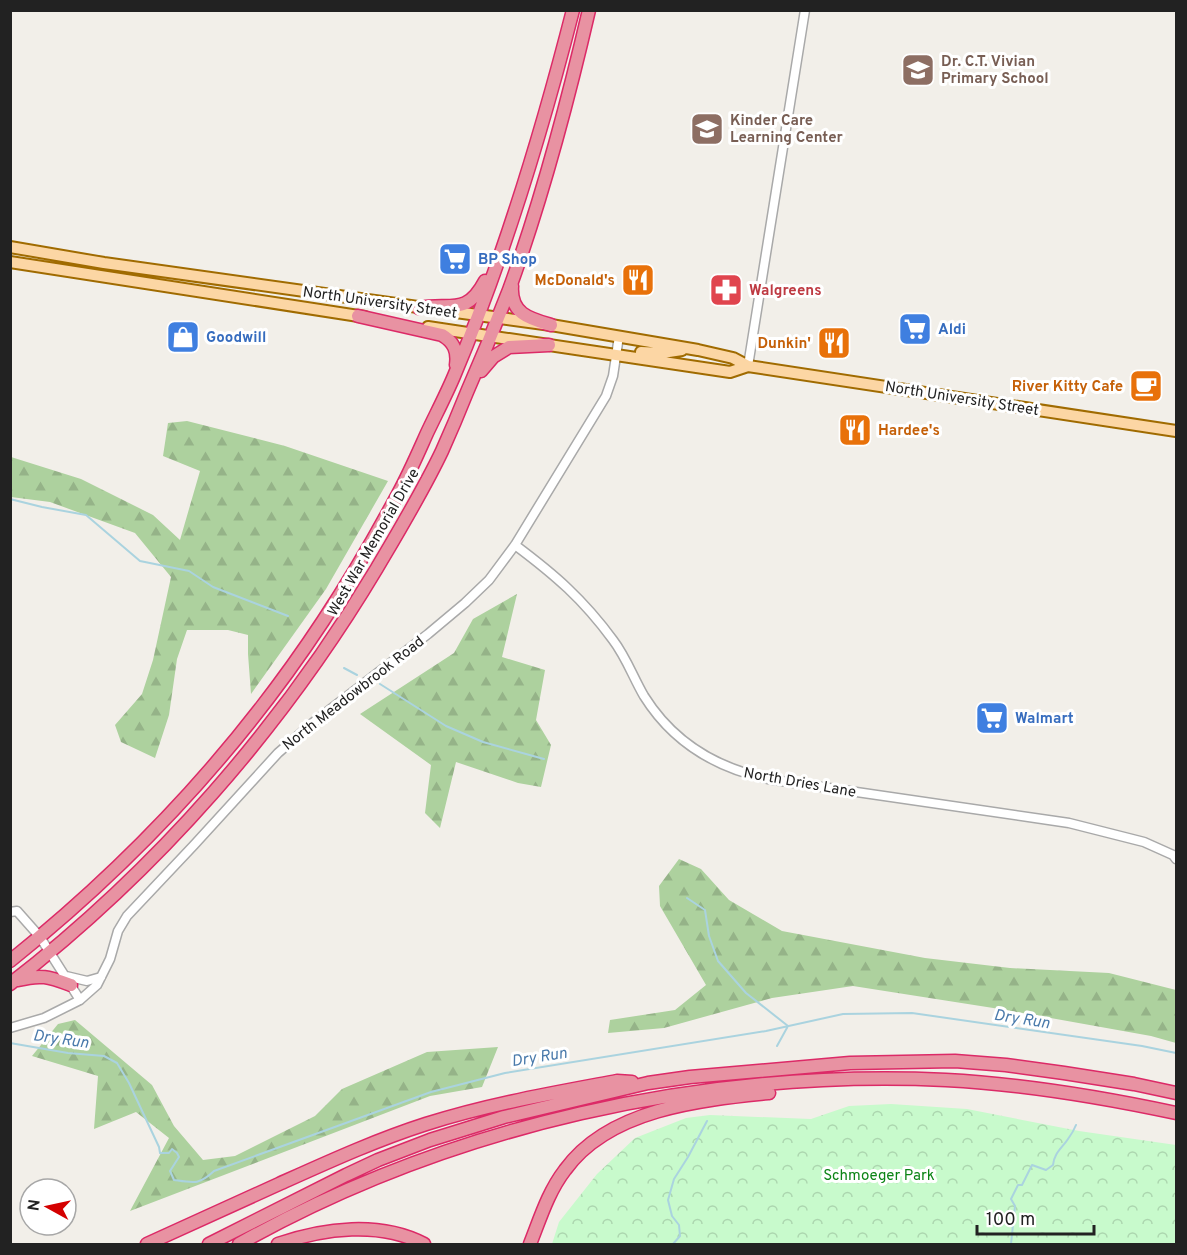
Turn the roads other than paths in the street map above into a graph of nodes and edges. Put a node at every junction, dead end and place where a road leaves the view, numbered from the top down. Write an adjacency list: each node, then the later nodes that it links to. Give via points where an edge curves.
1 (573, 10): 4 (highway, West War Memorial Drive)
2 (589, 10): 7 (highway, West War Memorial Drive, via 550,164)
3 (805, 10): 19 (street)
4 (536, 145): 8 (highway, via 478,293 457,306); 9 (highway, West War Memorial Drive)
5 (10, 247): 8 (main road, North University Street)
6 (10, 262): 10 (main road, North University Street)
7 (516, 268): 11 (highway, West War Memorial Drive); 12 (highway, via 512,292 515,305 526,317)
8 (419, 308): 9 (main road, North University Street)
9 (478, 315): 11 (main road, North University Street); 13 (highway, West War Memorial Drive)
10 (358, 316): 13 (main road, North University Street); 20 (highway, via 447,338 456,354)
11 (498, 318): 12 (main road, North University Street); 15 (highway, West War Memorial Drive)
12 (551, 325): 14 (main road, North University Street)
13 (471, 333): 15 (main road, North University Street); 20 (highway, West War Memorial Drive)
14 (619, 336): 17 (main road, North University Street); 18 (street, North Meadowbrook Road)
15 (491, 337): 16 (main road, North University Street); 22 (highway, West War Memorial Drive)
16 (549, 345): 18 (main road, North University Street); 22 (highway, via 512,346 490,360 480,372)
17 (692, 348): 18 (main road, via 662,353 625,350); 19 (main road, North University Street, via 733,358)
18 (617, 355): 19 (main road, North University Street, via 730,372); 23 (street, North Meadowbrook Road, via 606,396)
19 (747, 366): 21 (main road, North University Street)
20 (453, 378): 26 (highway, West War Memorial Drive, via 399,492 333,606 288,671 168,816)
21 (1176, 431)
22 (443, 447): 27 (highway, West War Memorial Drive, via 348,615 271,723 173,836)
23 (515, 545): 24 (street, North Dries Lane, via 565,584 594,615 666,724 690,746 722,765 774,780 1069,823 1144,842); 29 (street, North Meadowbrook Road, via 494,574 465,603 278,753 127,916)
24 (1176, 859)
25 (10, 912): 26 (street, via 17,911)
26 (40, 937): 27 (street); 28 (highway, West War Memorial Drive)
27 (49, 953): 30 (street); 31 (highway, West War Memorial Drive)
28 (10, 961)
29 (101, 977): 30 (street); 32 (street, North Meadowbrook Road)
30 (68, 981): 31 (highway, via 34,976); 32 (street)
31 (12, 983)
32 (80, 1000): 33 (street, North Meadowbrook Road, via 44,1018)
33 (10, 1028)
34 (972, 1082): 37 (highway, via 1062,1092); 42 (highway, via 867,1079 777,1084 693,1093 578,1115 413,1164 313,1206); 45 (highway, via 759,1094 689,1104 629,1121 598,1138 570,1163 550,1194)
35 (648, 1083): 36 (highway, via 850,1063 955,1061 1065,1073); 38 (highway, via 617,1081 478,1108); 41 (highway, via 504,1117 430,1140 346,1175)
36 (1176, 1093)
37 (1176, 1113)
38 (339, 1156): 39 (highway); 40 (highway)
39 (147, 1245)
40 (164, 1245)
41 (209, 1245)
42 (239, 1245)
43 (278, 1245): 44 (highway, via 324,1233 362,1229 402,1235)
44 (424, 1245)
45 (530, 1245)

